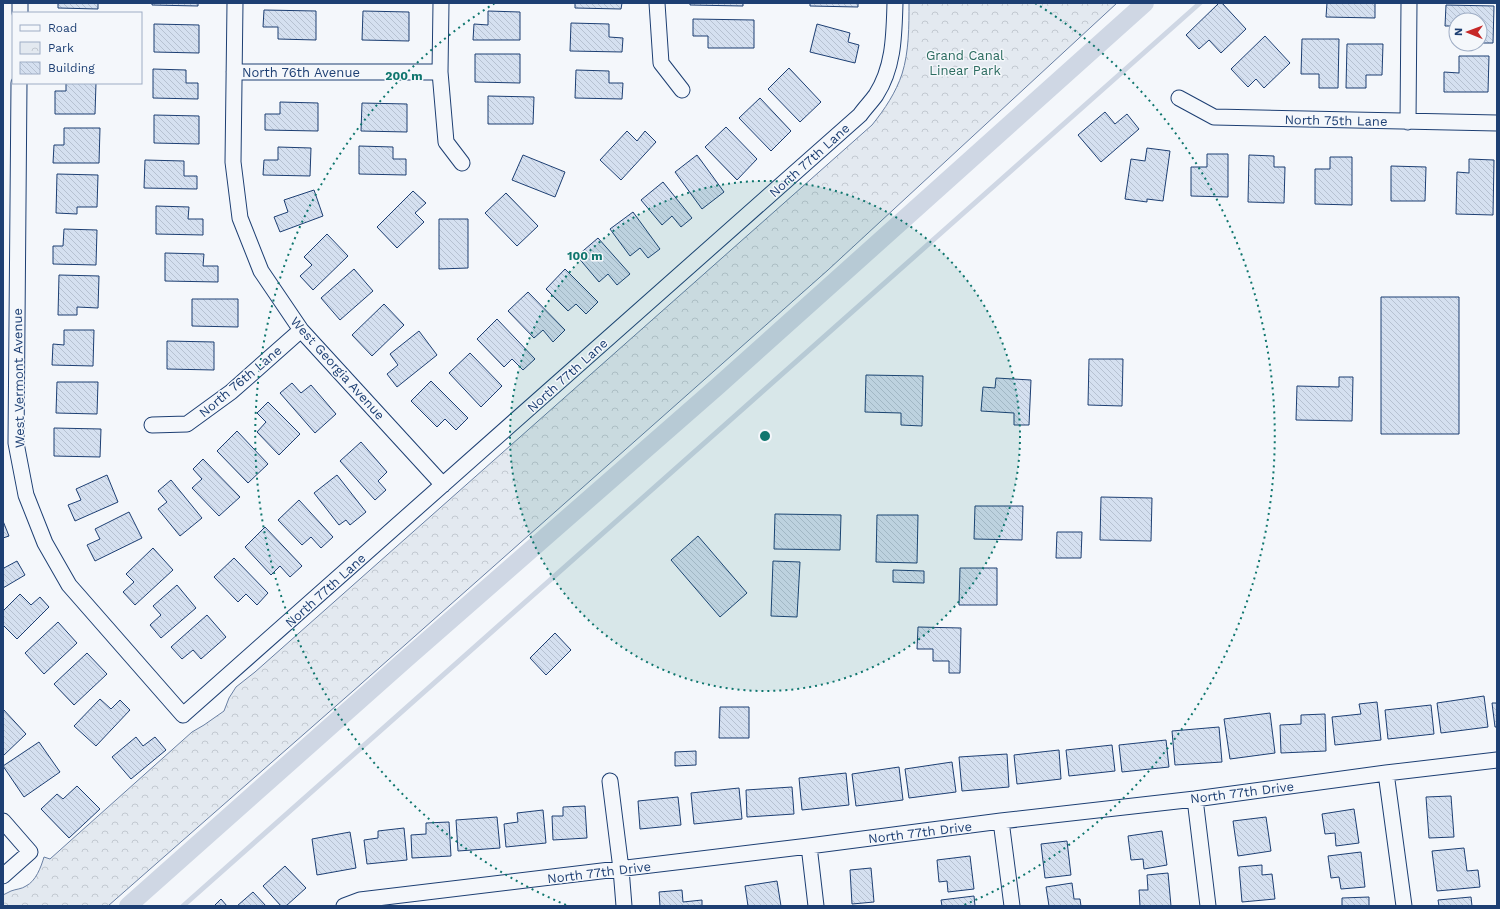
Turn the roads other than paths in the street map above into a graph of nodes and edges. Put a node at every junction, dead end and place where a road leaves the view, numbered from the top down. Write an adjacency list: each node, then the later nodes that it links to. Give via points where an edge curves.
1 (235, 3): 6 (street, West Georgia Avenue)
2 (441, 3): 7 (street)
3 (658, 3): 9 (street, via 661,63)
4 (895, 3): 17 (street, North 77th Lane, via 892,52 886,76 876,95 860,115)
5 (1409, 3): 11 (street)
6 (234, 72): 7 (street, North 76th Avenue); 14 (street, West Georgia Avenue, via 233,162 240,218 261,271)
7 (440, 72): 13 (street, via 446,142)
8 (19, 84): 15 (street, West Vermont Avenue)
9 (682, 90)
10 (1179, 98): 11 (street, North 75th Lane, via 1214,117)
11 (1408, 122): 12 (street, North 75th Lane)
12 (1497, 123)
13 (462, 163)
14 (301, 330): 16 (street, North 76th Lane, via 231,392 187,424); 17 (street, West Georgia Avenue)
15 (10, 350): 18 (street, West Vermont Avenue, via 16,443 26,495 45,543 69,585)
16 (152, 425)
17 (443, 484): 18 (street, North 77th Lane)
18 (183, 716)
19 (1497, 760): 20 (street, North 77th Drive)
20 (1386, 773): 22 (street, North 77th Drive); 33 (street)
21 (610, 780): 26 (street)
22 (1195, 799): 24 (street, North 77th Drive); 32 (street)
23 (3, 821): 27 (street, via 30,852)
24 (1001, 821): 25 (street, North 77th Drive); 31 (street)
25 (809, 846): 26 (street, North 77th Drive); 30 (street)
26 (621, 869): 28 (street, North 77th Drive, via 360,900); 29 (street)
27 (3, 876)
28 (344, 906)
29 (624, 906)
30 (816, 906)
31 (1012, 906)
32 (1208, 906)
33 (1404, 906)

